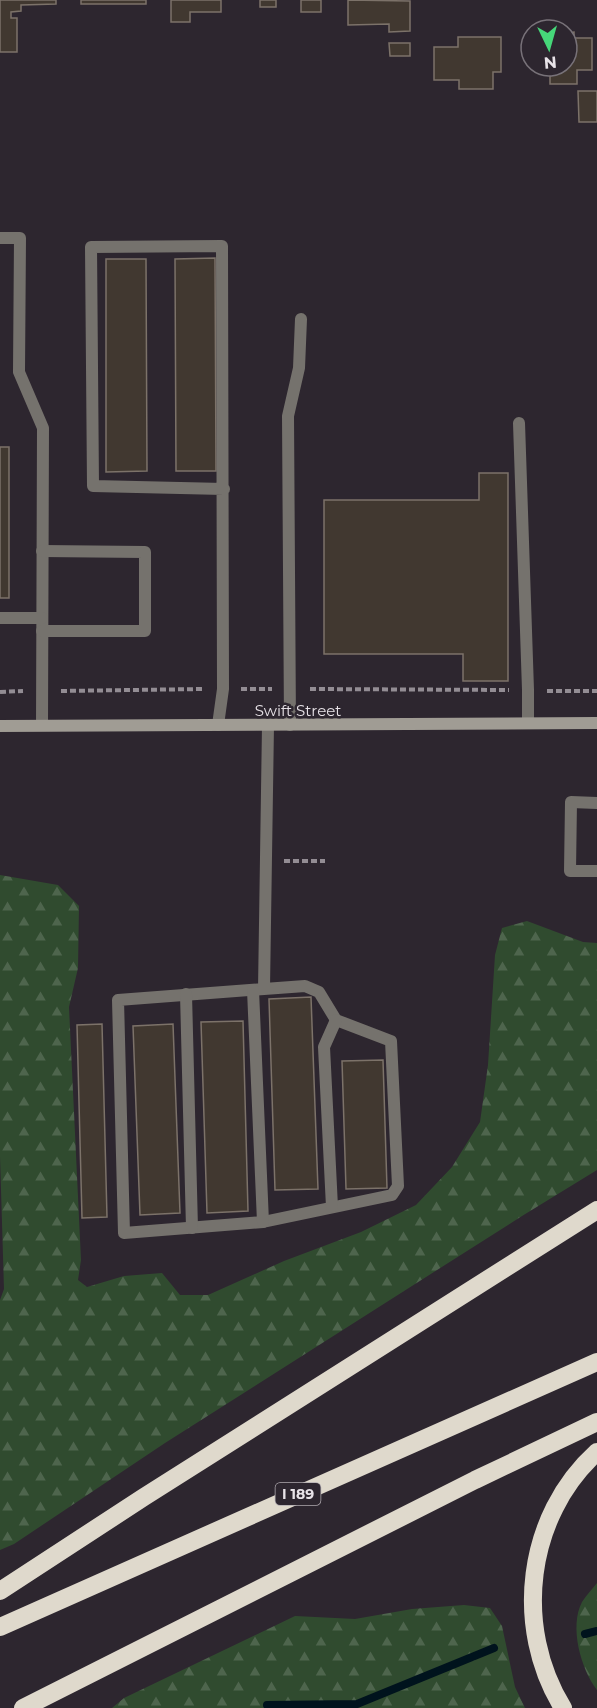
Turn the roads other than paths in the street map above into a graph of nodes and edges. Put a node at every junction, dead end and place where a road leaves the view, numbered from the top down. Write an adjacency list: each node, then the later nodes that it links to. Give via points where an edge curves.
1 (0, 238): 5 (lane, via 20,238 19,372 43,428)
2 (302, 319): 13 (lane, via 300,369 288,416)
3 (519, 423): 8 (lane)
4 (224, 489): 4 (lane, via 222,246 91,247 93,486); 11 (lane, via 223,689)
5 (42, 551): 7 (lane); 7 (lane, via 145,552 145,631)
6 (0, 618): 7 (lane)
7 (42, 625): 10 (lane)
8 (528, 723): 9 (street, Swift Street); 13 (street, Swift Street)
9 (597, 723)
10 (42, 725): 11 (street, Swift Street); 14 (street, Swift Street)
11 (218, 725): 12 (street, Swift Street)
12 (268, 725): 13 (street, Swift Street); 17 (lane)
13 (290, 725)
14 (0, 726)
15 (597, 803): 16 (lane, via 571,802 570,871)
16 (597, 871)
17 (259, 989): 18 (lane); 19 (lane, via 305,986 319,992); 22 (lane)
18 (186, 994): 23 (lane); 23 (lane, via 118,1000 124,1233)
19 (336, 1020): 20 (lane, via 324,1047); 20 (lane, via 391,1041 398,1186 392,1195)
20 (332, 1207): 22 (lane)
21 (597, 1210): 27 (highway)
22 (263, 1222): 23 (lane)
23 (192, 1228)
24 (597, 1362): 28 (highway, I 189)
25 (597, 1422): 29 (highway)
26 (597, 1452): 30 (highway, via 576,1473 553,1513 542,1537 533,1579 535,1637 545,1674)
27 (0, 1591)
28 (0, 1627)
29 (23, 1708)
30 (562, 1708)

